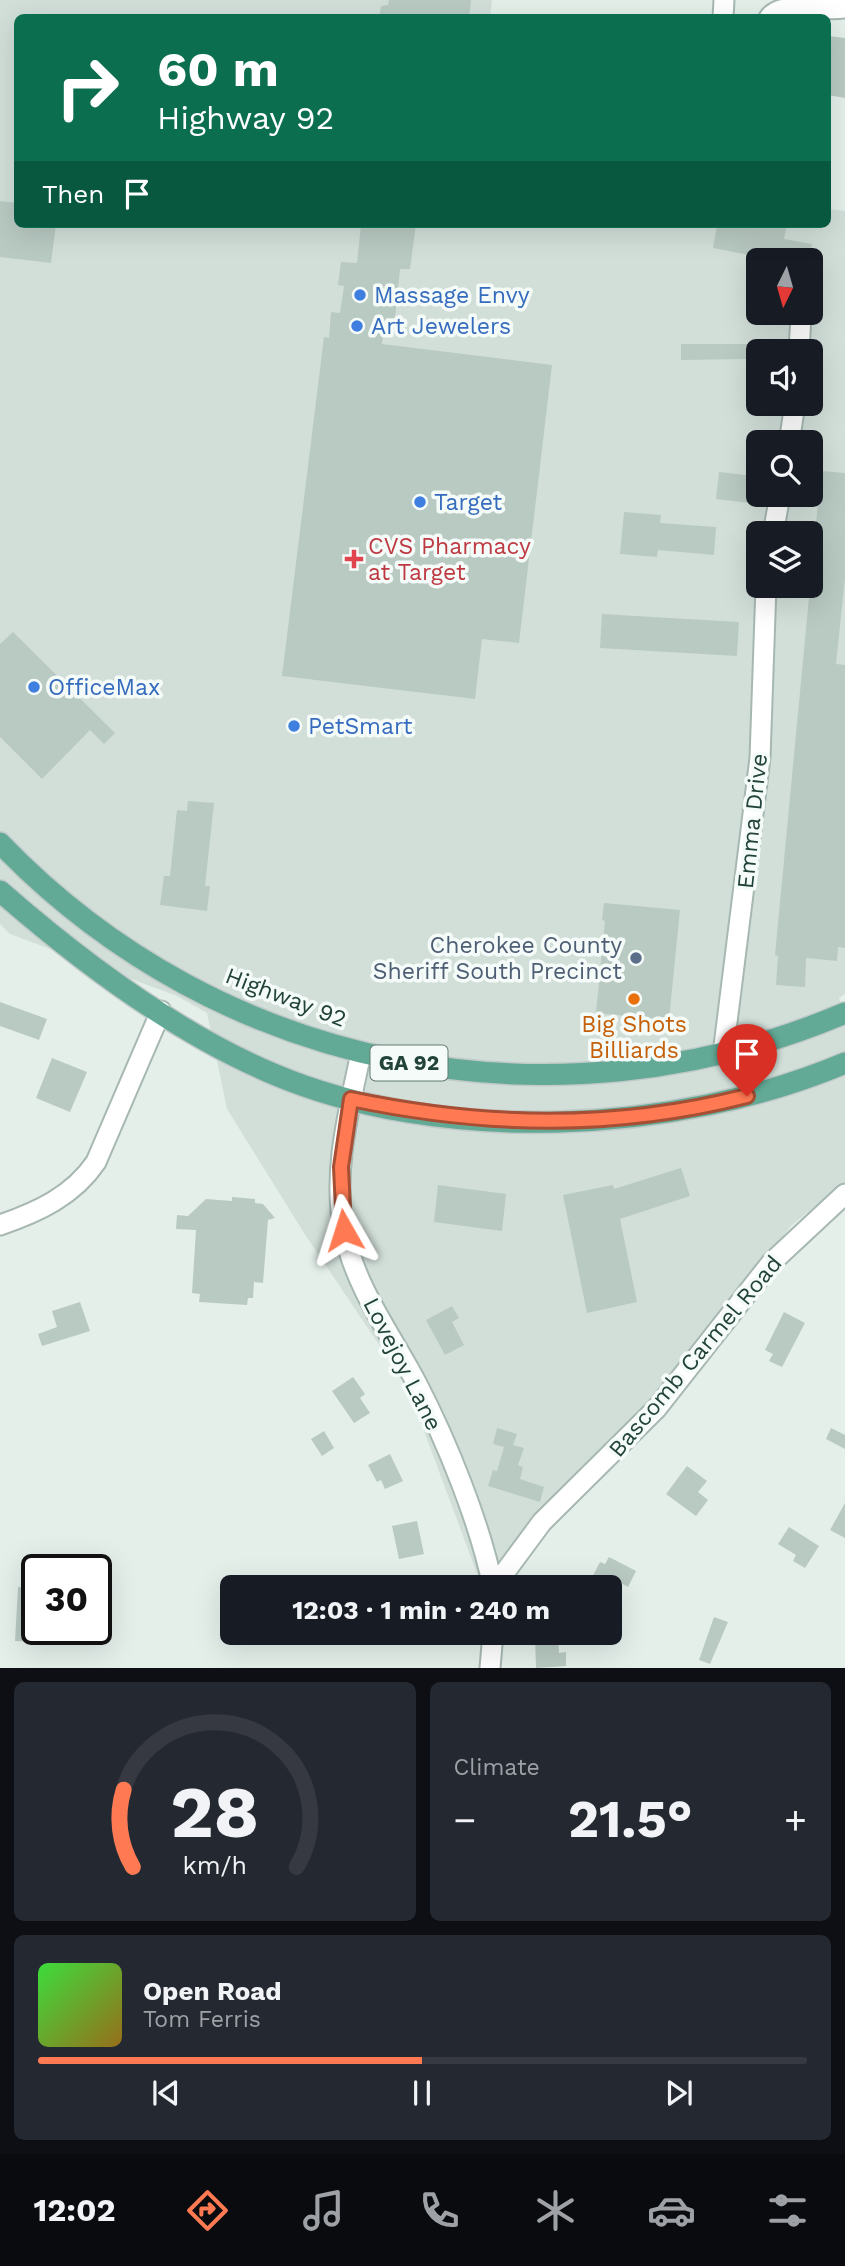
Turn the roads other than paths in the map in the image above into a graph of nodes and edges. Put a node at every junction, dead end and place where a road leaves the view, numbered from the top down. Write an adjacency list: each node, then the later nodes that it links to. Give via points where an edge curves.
1 (845, 8): 2 (street, via 783,3)
2 (770, 14)
3 (765, 598): 9 (street, Emma Drive, via 758,772)
4 (0, 844): 8 (main road, Highway 92 / GA 92, via 92,925 176,979 276,1027)
5 (0, 891): 6 (main road, GA 92, via 74,953)
6 (161, 1011): 11 (main road, GA 92, via 271,1073); 13 (street, via 85,1178 51,1204)
7 (845, 1013): 9 (main road, Highway 92 / GA 92)
8 (361, 1053): 9 (main road, Highway 92 / GA 92, via 450,1070 537,1076 630,1072); 11 (street, Lovejoy Lane)
9 (723, 1054)
10 (845, 1063): 11 (main road, GA 92, via 721,1102 583,1121 490,1121)
11 (351, 1099): 14 (street, Lovejoy Lane, via 340,1200 351,1258 434,1421)
12 (845, 1194): 15 (street, Bascomb Carmel Road, via 771,1263 657,1408 542,1522)
13 (0, 1225)
14 (492, 1575)
15 (503, 1575)
16 (492, 1645): 17 (street)
17 (490, 1668)

